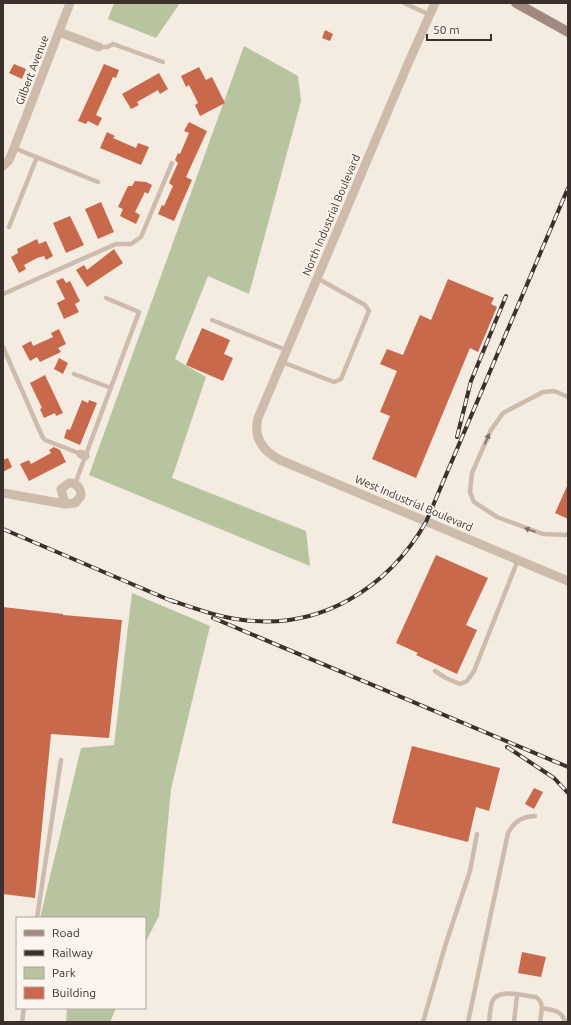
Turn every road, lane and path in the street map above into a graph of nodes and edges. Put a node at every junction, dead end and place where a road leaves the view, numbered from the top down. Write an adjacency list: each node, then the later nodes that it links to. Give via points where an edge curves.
1 (70, 3): 6 (street, Gilbert Avenue)
2 (404, 3): 5 (lane)
3 (435, 3): 5 (street, North Industrial Boulevard)
4 (516, 3): 7 (street)
5 (430, 15): 16 (street, North Industrial Boulevard)
6 (59, 32): 8 (street); 10 (street, Gilbert Avenue)
7 (568, 32)
8 (100, 47): 9 (lane, via 113,44)
9 (163, 62)
10 (14, 148): 11 (lane); 13 (street, Gilbert Avenue)
11 (37, 158): 14 (lane); 15 (lane)
12 (172, 163): 17 (lane, via 141,237 131,244 116,244)
13 (3, 166)
14 (98, 182)
15 (9, 227)
16 (317, 278): 21 (street, North Industrial Boulevard); 22 (lane, via 365,305 369,311 341,378 334,382)
17 (3, 294)
18 (106, 298): 24 (lane, via 139,312)
19 (212, 320): 21 (lane)
20 (3, 347): 27 (lane, via 42,436 45,440)
21 (286, 350): 22 (street, North Industrial Boulevard)
22 (282, 362): 26 (street, North Industrial Boulevard, via 258,418)
23 (74, 374): 24 (lane)
24 (111, 388): 27 (lane)
25 (568, 397): 31 (lane, one-way to 25, via 543,534 497,517 474,502 470,492 472,473 491,430 503,413 543,392 554,391)
26 (258, 437): 32 (street, West Industrial Boulevard, via 260,444 280,460)
27 (83, 455): 28 (lane)
28 (75, 484): 30 (street, via 66,484 61,489); 30 (street, via 80,488 80,496 74,503)
29 (3, 493): 30 (street)
30 (65, 504)
31 (568, 535)
32 (518, 560): 33 (street, West Industrial Boulevard); 34 (lane, via 476,665 467,681 460,684)
33 (568, 581)
34 (435, 671)
35 (61, 760): 38 (lane)
36 (535, 816): 44 (lane, via 525,816 514,822 508,833)
37 (476, 834): 43 (lane, via 470,871)
38 (37, 917)
39 (517, 995): 40 (lane, via 536,997 540,1000); 45 (lane, via 497,995 493,1000); 46 (lane)
40 (542, 1008): 47 (lane); 48 (lane, via 561,1013)
41 (24, 1009): 42 (lane)
42 (22, 1022)
43 (423, 1022)
44 (468, 1022)
45 (489, 1022)
46 (514, 1022)
47 (540, 1022)
48 (565, 1022)

